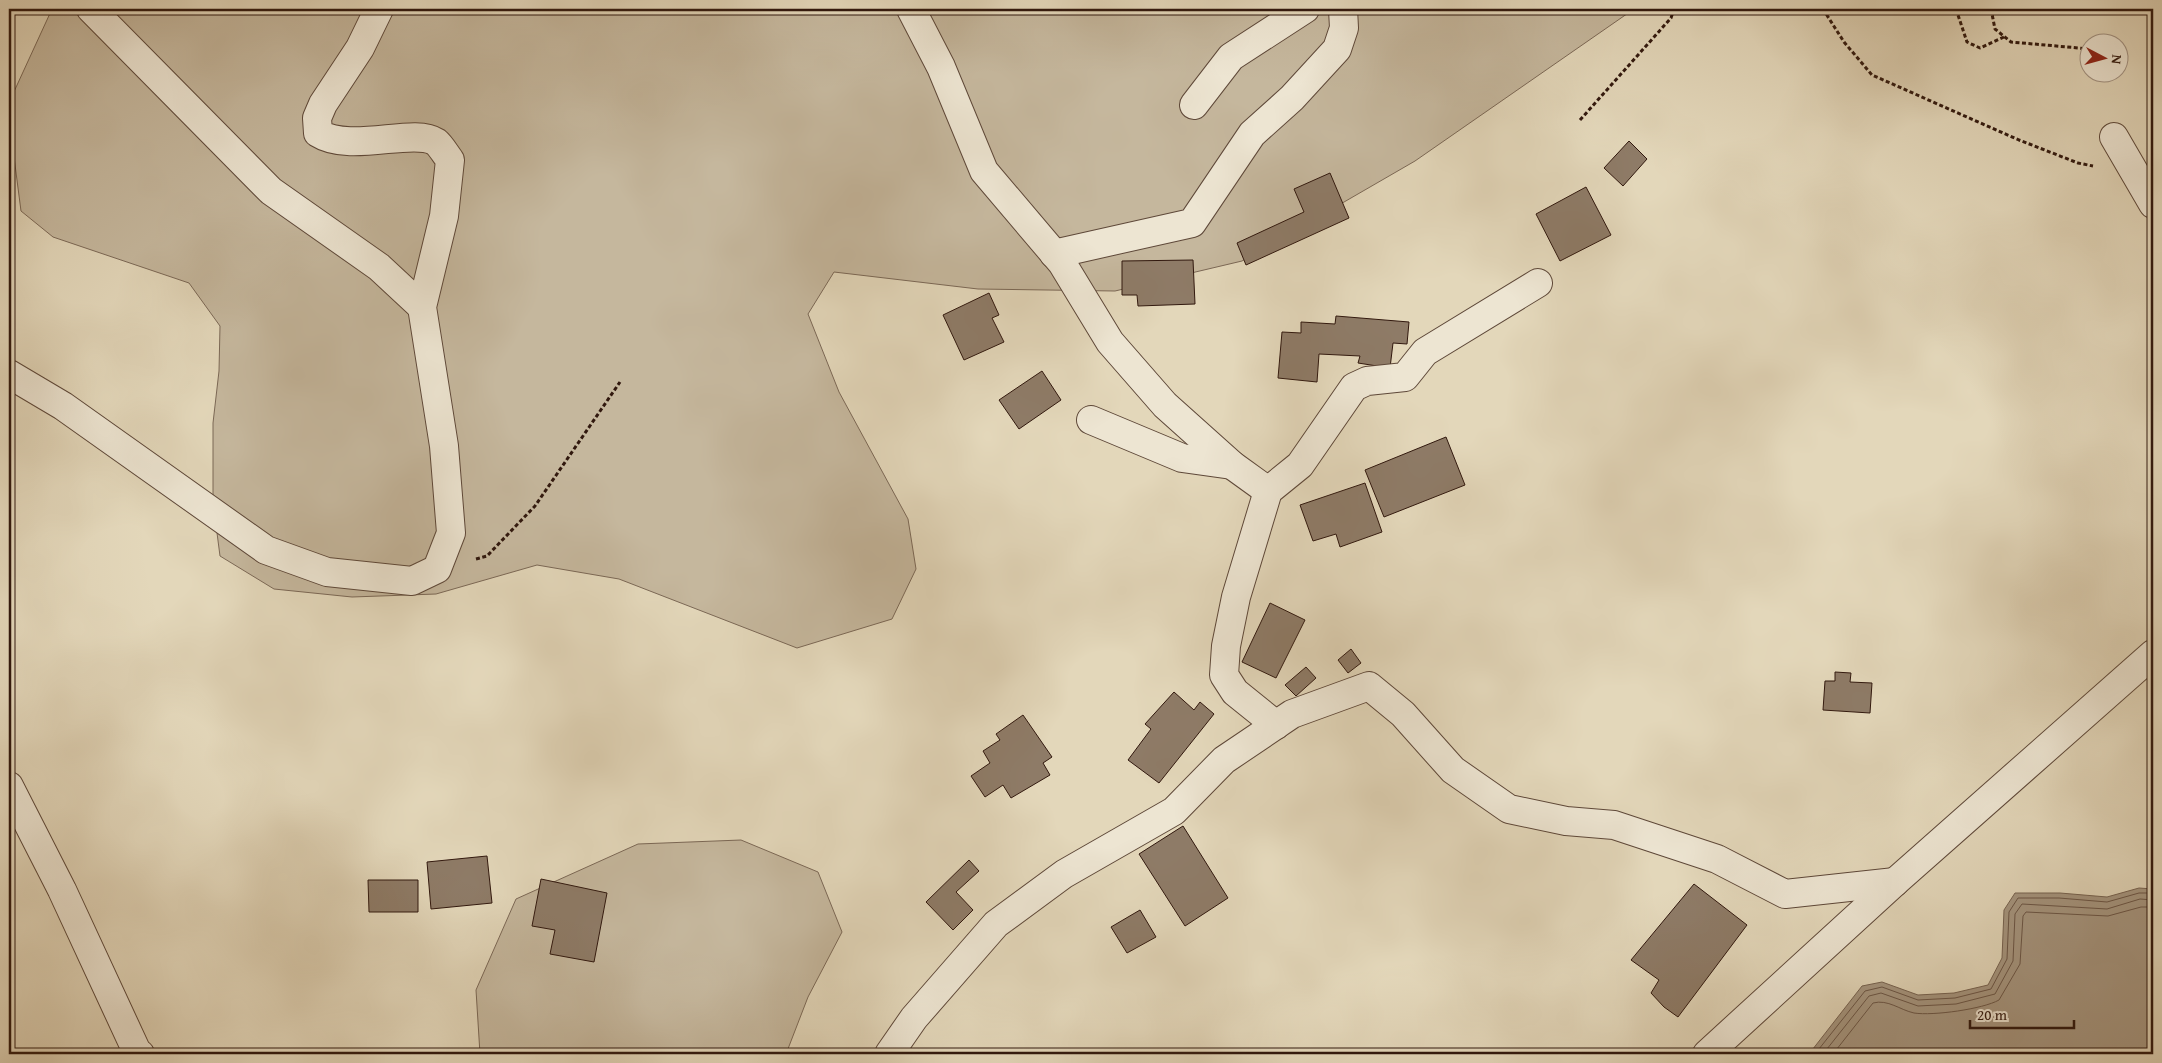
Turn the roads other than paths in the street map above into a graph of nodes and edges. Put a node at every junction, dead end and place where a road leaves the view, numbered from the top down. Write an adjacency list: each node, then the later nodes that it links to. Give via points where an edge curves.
1 (91, 9): 11 (street, via 271,191 379,267)
2 (379, 9): 11 (street, via 360,48 323,104 317,118 318,133 337,140 371,142 423,137 436,142 450,160 444,216)
3 (911, 9): 9 (street, via 941,67 984,171)
4 (1305, 9): 6 (street, via 1231,57)
5 (1342, 9): 9 (street, via 1344,28 1337,49 1292,98 1252,134 1192,223)
6 (1194, 105)
7 (2114, 137): 8 (street)
8 (2153, 204)
9 (1054, 254): 14 (street, via 1110,342 1165,405)
10 (1538, 283): 15 (street, via 1424,352 1405,377 1367,381 1354,387 1300,465)
11 (422, 307): 12 (street, via 444,446 451,533 437,569 412,581 327,572 266,550 63,406)
12 (9, 374)
13 (1091, 420): 14 (street, via 1182,458)
14 (1232, 465): 15 (street)
15 (1268, 491): 17 (street, via 1236,597 1224,675 1235,692)
16 (2153, 654): 19 (street)
17 (1276, 725): 19 (street, via 1292,714 1369,686 1403,714 1453,770 1509,809 1566,821 1614,825 1717,859 1785,894); 21 (street, via 1224,760 1174,811 1064,874 996,924 914,1018)
18 (9, 786): 20 (street)
19 (1895, 882): 22 (street)
20 (138, 1053)
21 (889, 1054)
22 (1707, 1054)

